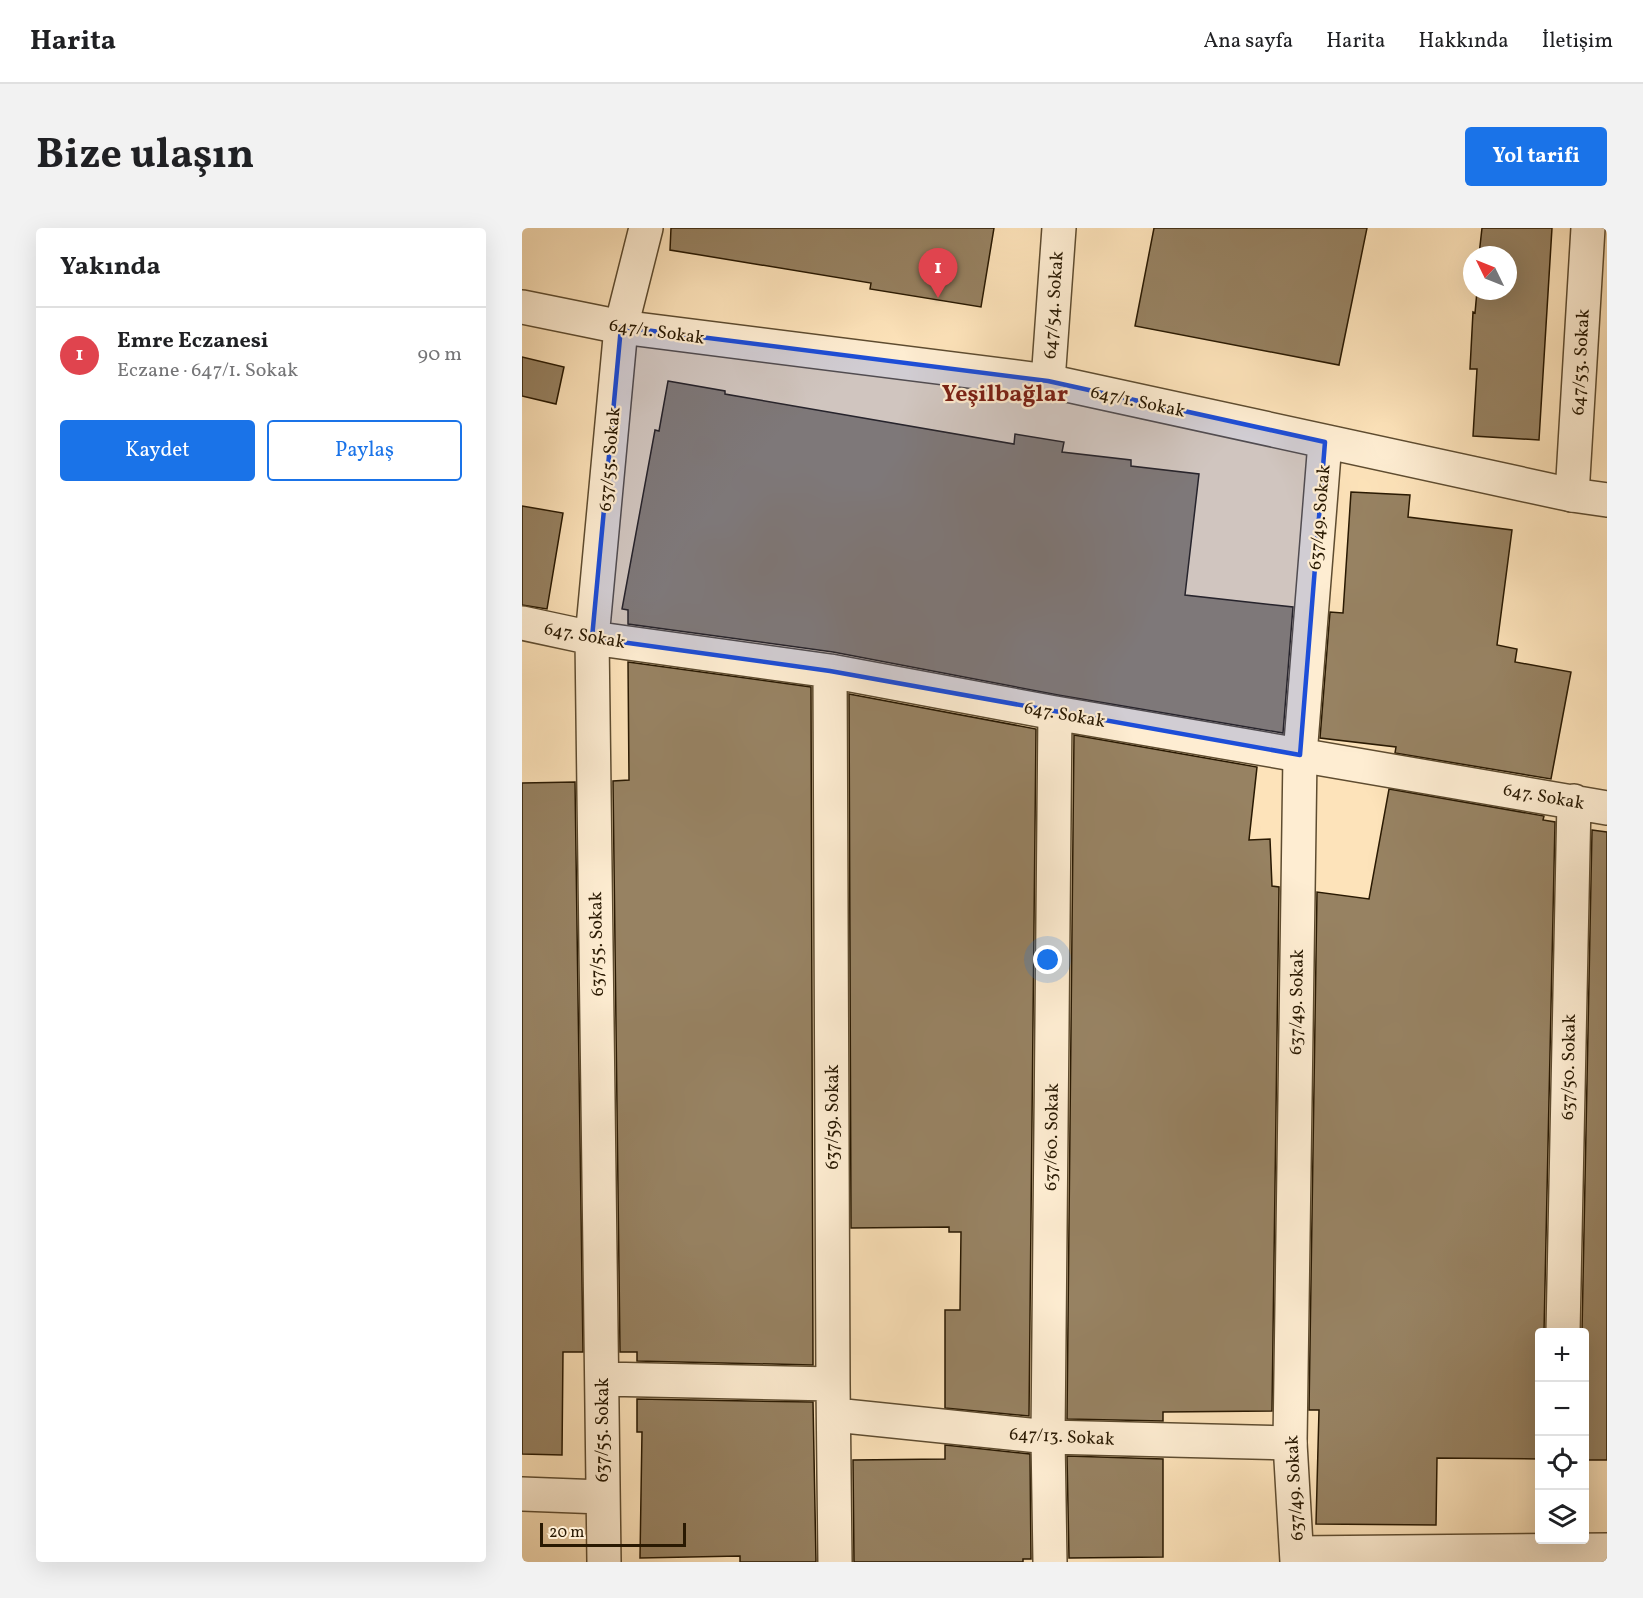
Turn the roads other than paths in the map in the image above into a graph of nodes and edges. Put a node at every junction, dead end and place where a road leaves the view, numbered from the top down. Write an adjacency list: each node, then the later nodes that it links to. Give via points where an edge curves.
1 (646, 228): 5 (street, 637/55. Sokak)
2 (1059, 228): 6 (street, 647/54. Sokak)
3 (1588, 228): 8 (street, 647/53. Sokak)
4 (522, 307): 5 (street, 647/1. Sokak)
5 (621, 327): 6 (street, 647/1. Sokak); 11 (street, 637/55. Sokak)
6 (1048, 381): 7 (street, 647/1. Sokak)
7 (1325, 442): 8 (street, 647/1. Sokak); 14 (street, 637/49. Sokak)
8 (1572, 495): 9 (street, 647/1. Sokak)
9 (1607, 500)
10 (522, 623): 11 (street, 647. Sokak)
11 (592, 638): 12 (street, 647. Sokak); 18 (street, 637/55. Sokak)
12 (830, 671): 13 (street, 647. Sokak); 19 (street, 637/59. Sokak)
13 (1055, 713): 14 (street, 647. Sokak); 20 (street, 637/60. Sokak)
14 (1300, 755): 15 (street, 647. Sokak); 21 (street, 637/49. Sokak)
15 (1574, 801): 16 (street, 647. Sokak); 17 (street, 637/50. Sokak)
16 (1607, 808)
17 (1563, 1328)
18 (602, 1379): 19 (street, 647/13. Sokak); 23 (street, 637/55. Sokak)
19 (834, 1399): 20 (street, 647/13. Sokak); 28 (street, 637/59. Sokak)
20 (1048, 1437): 21 (street, 647/13. Sokak); 29 (street, 637/60. Sokak)
21 (1290, 1443): 26 (street, 637/49. Sokak)
22 (522, 1494): 23 (street)
23 (602, 1497): 27 (street, 637/55. Sokak)
24 (1607, 1550): 25 (street)
25 (1559, 1551): 26 (street)
26 (1297, 1557)
27 (604, 1562)
28 (836, 1562)
29 (1050, 1562)

